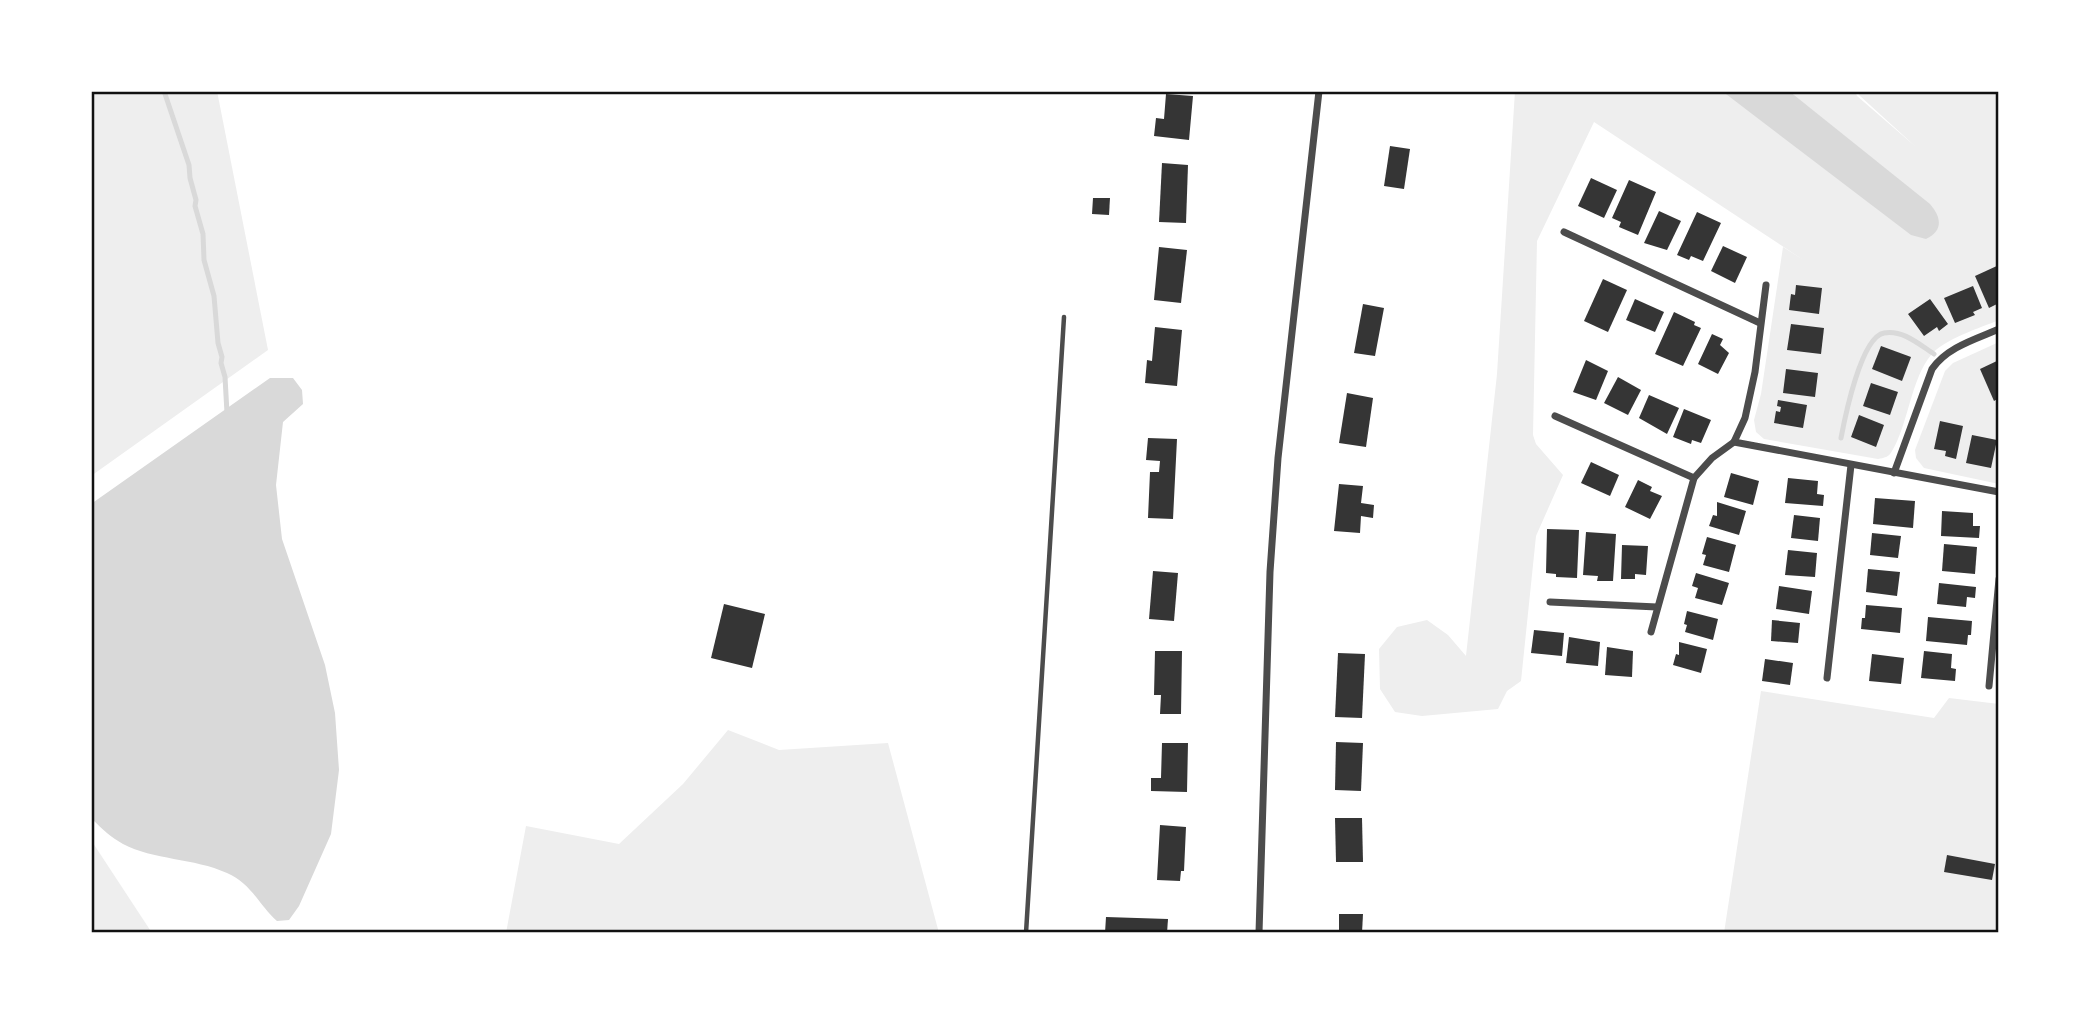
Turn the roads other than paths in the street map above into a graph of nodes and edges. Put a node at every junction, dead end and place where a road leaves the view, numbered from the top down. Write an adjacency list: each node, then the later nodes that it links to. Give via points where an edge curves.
1 (1320, 91): 20 (street, via 1278,458)
2 (1564, 232): 5 (street)
3 (1766, 285): 5 (street)
4 (1064, 317): 19 (lane)
5 (1760, 323): 8 (street, via 1745,418)
6 (1999, 329): 10 (street, via 1939,359)
7 (1555, 415): 11 (street)
8 (1734, 442): 9 (street); 11 (street)
9 (1851, 465): 10 (street); 17 (street)
10 (1895, 473): 12 (street)
11 (1694, 478): 15 (street)
12 (1999, 492)
13 (1999, 579): 18 (street)
14 (1550, 602): 15 (street)
15 (1657, 607): 16 (street)
16 (1651, 632)
17 (1827, 678)
18 (1989, 686)
19 (1026, 933)
20 (1259, 933)

